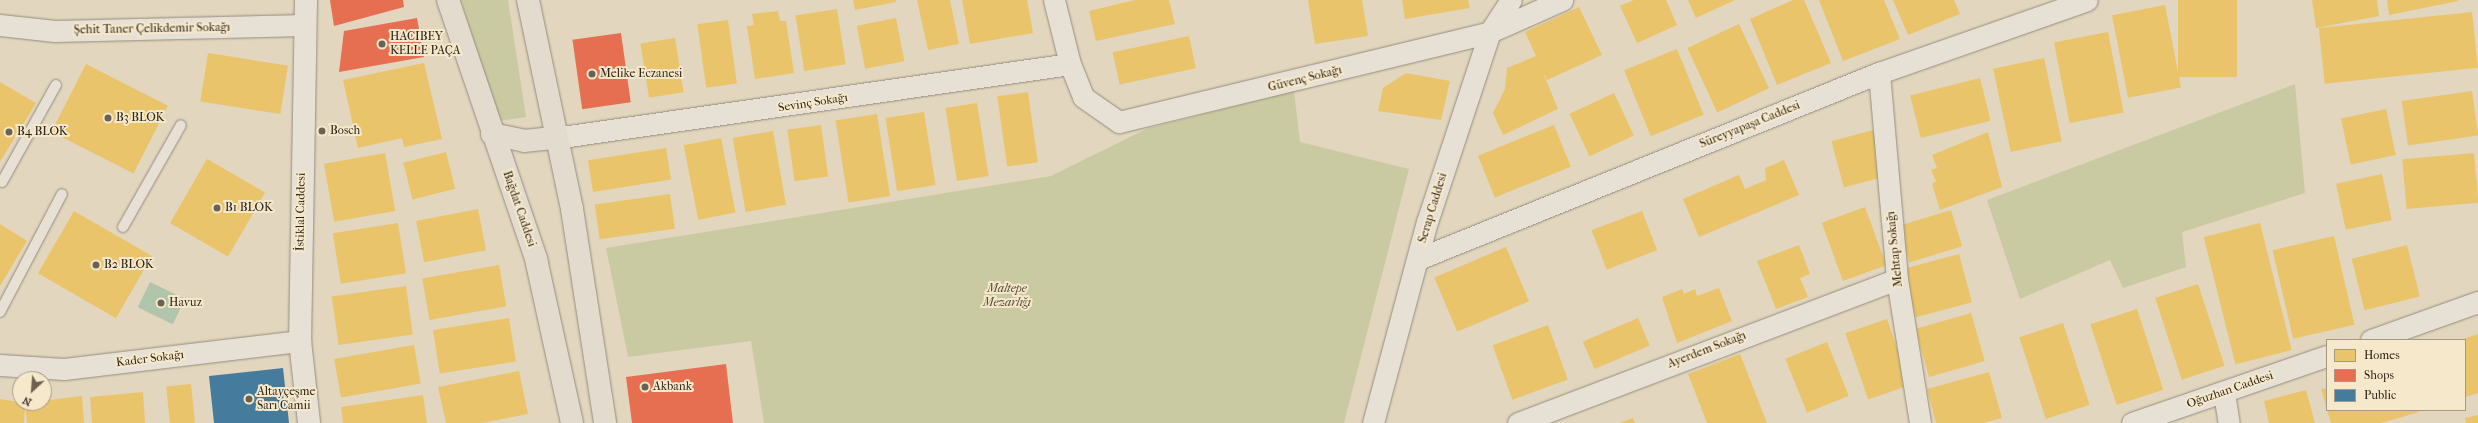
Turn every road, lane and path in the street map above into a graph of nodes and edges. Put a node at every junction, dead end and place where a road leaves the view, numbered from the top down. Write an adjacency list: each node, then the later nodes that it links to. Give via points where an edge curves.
1 (306, 0): 9 (street, İstiklal Caddesi)
2 (448, 0): 15 (main road, Bağdat Caddesi)
3 (528, 0): 16 (main road)
4 (1054, 0): 11 (street, Güvenç Sokağı)
5 (1511, 0): 10 (street, Serap Caddesi)
6 (1562, 0): 10 (street, Güvenç Sokağı)
7 (2086, 0): 12 (street, Süreyyapaşa Caddesi)
8 (0, 25): 9 (street, Şehit Taner Çelikdemir Sokağı, via 55,31)
9 (305, 25): 25 (street, İstiklal Caddesi)
10 (1490, 32): 11 (street, Güvenç Sokağı, via 1119,122 1083,97); 20 (street, Serap Caddesi)
11 (1070, 64): 16 (street, Sevinç Sokağı)
12 (1879, 73): 20 (street, Süreyyapaşa Caddesi); 21 (street, Mehtap Sokağı)
13 (56, 85): 17 (lane)
14 (181, 124): 19 (lane)
15 (492, 134): 16 (main road, via 524,141); 31 (main road, Bağdat Caddesi, via 544,287)
16 (555, 138): 32 (main road, via 572,209)
17 (2, 182)
18 (62, 194): 23 (lane)
19 (123, 227)
20 (1418, 259): 33 (street, Serap Caddesi)
21 (1897, 279): 29 (street, Ayerdem Sokağı); 35 (street, Mehtap Sokağı)
22 (2478, 302): 24 (street)
23 (0, 312)
24 (2374, 339)
25 (300, 341): 27 (street, Kader Sokağı, via 64,369); 30 (street, İstiklal Caddesi)
26 (2326, 356): 28 (street, Oğuzhan Caddesi)
27 (0, 365)
28 (2224, 392): 36 (street, Oğuzhan Caddesi); 37 (street)
29 (1549, 417): 34 (street, Ayerdem Sokağı)
30 (309, 423)
31 (572, 423)
32 (605, 423)
33 (1373, 423)
34 (1518, 423)
35 (1920, 423)
36 (2132, 423)
37 (2229, 423)

